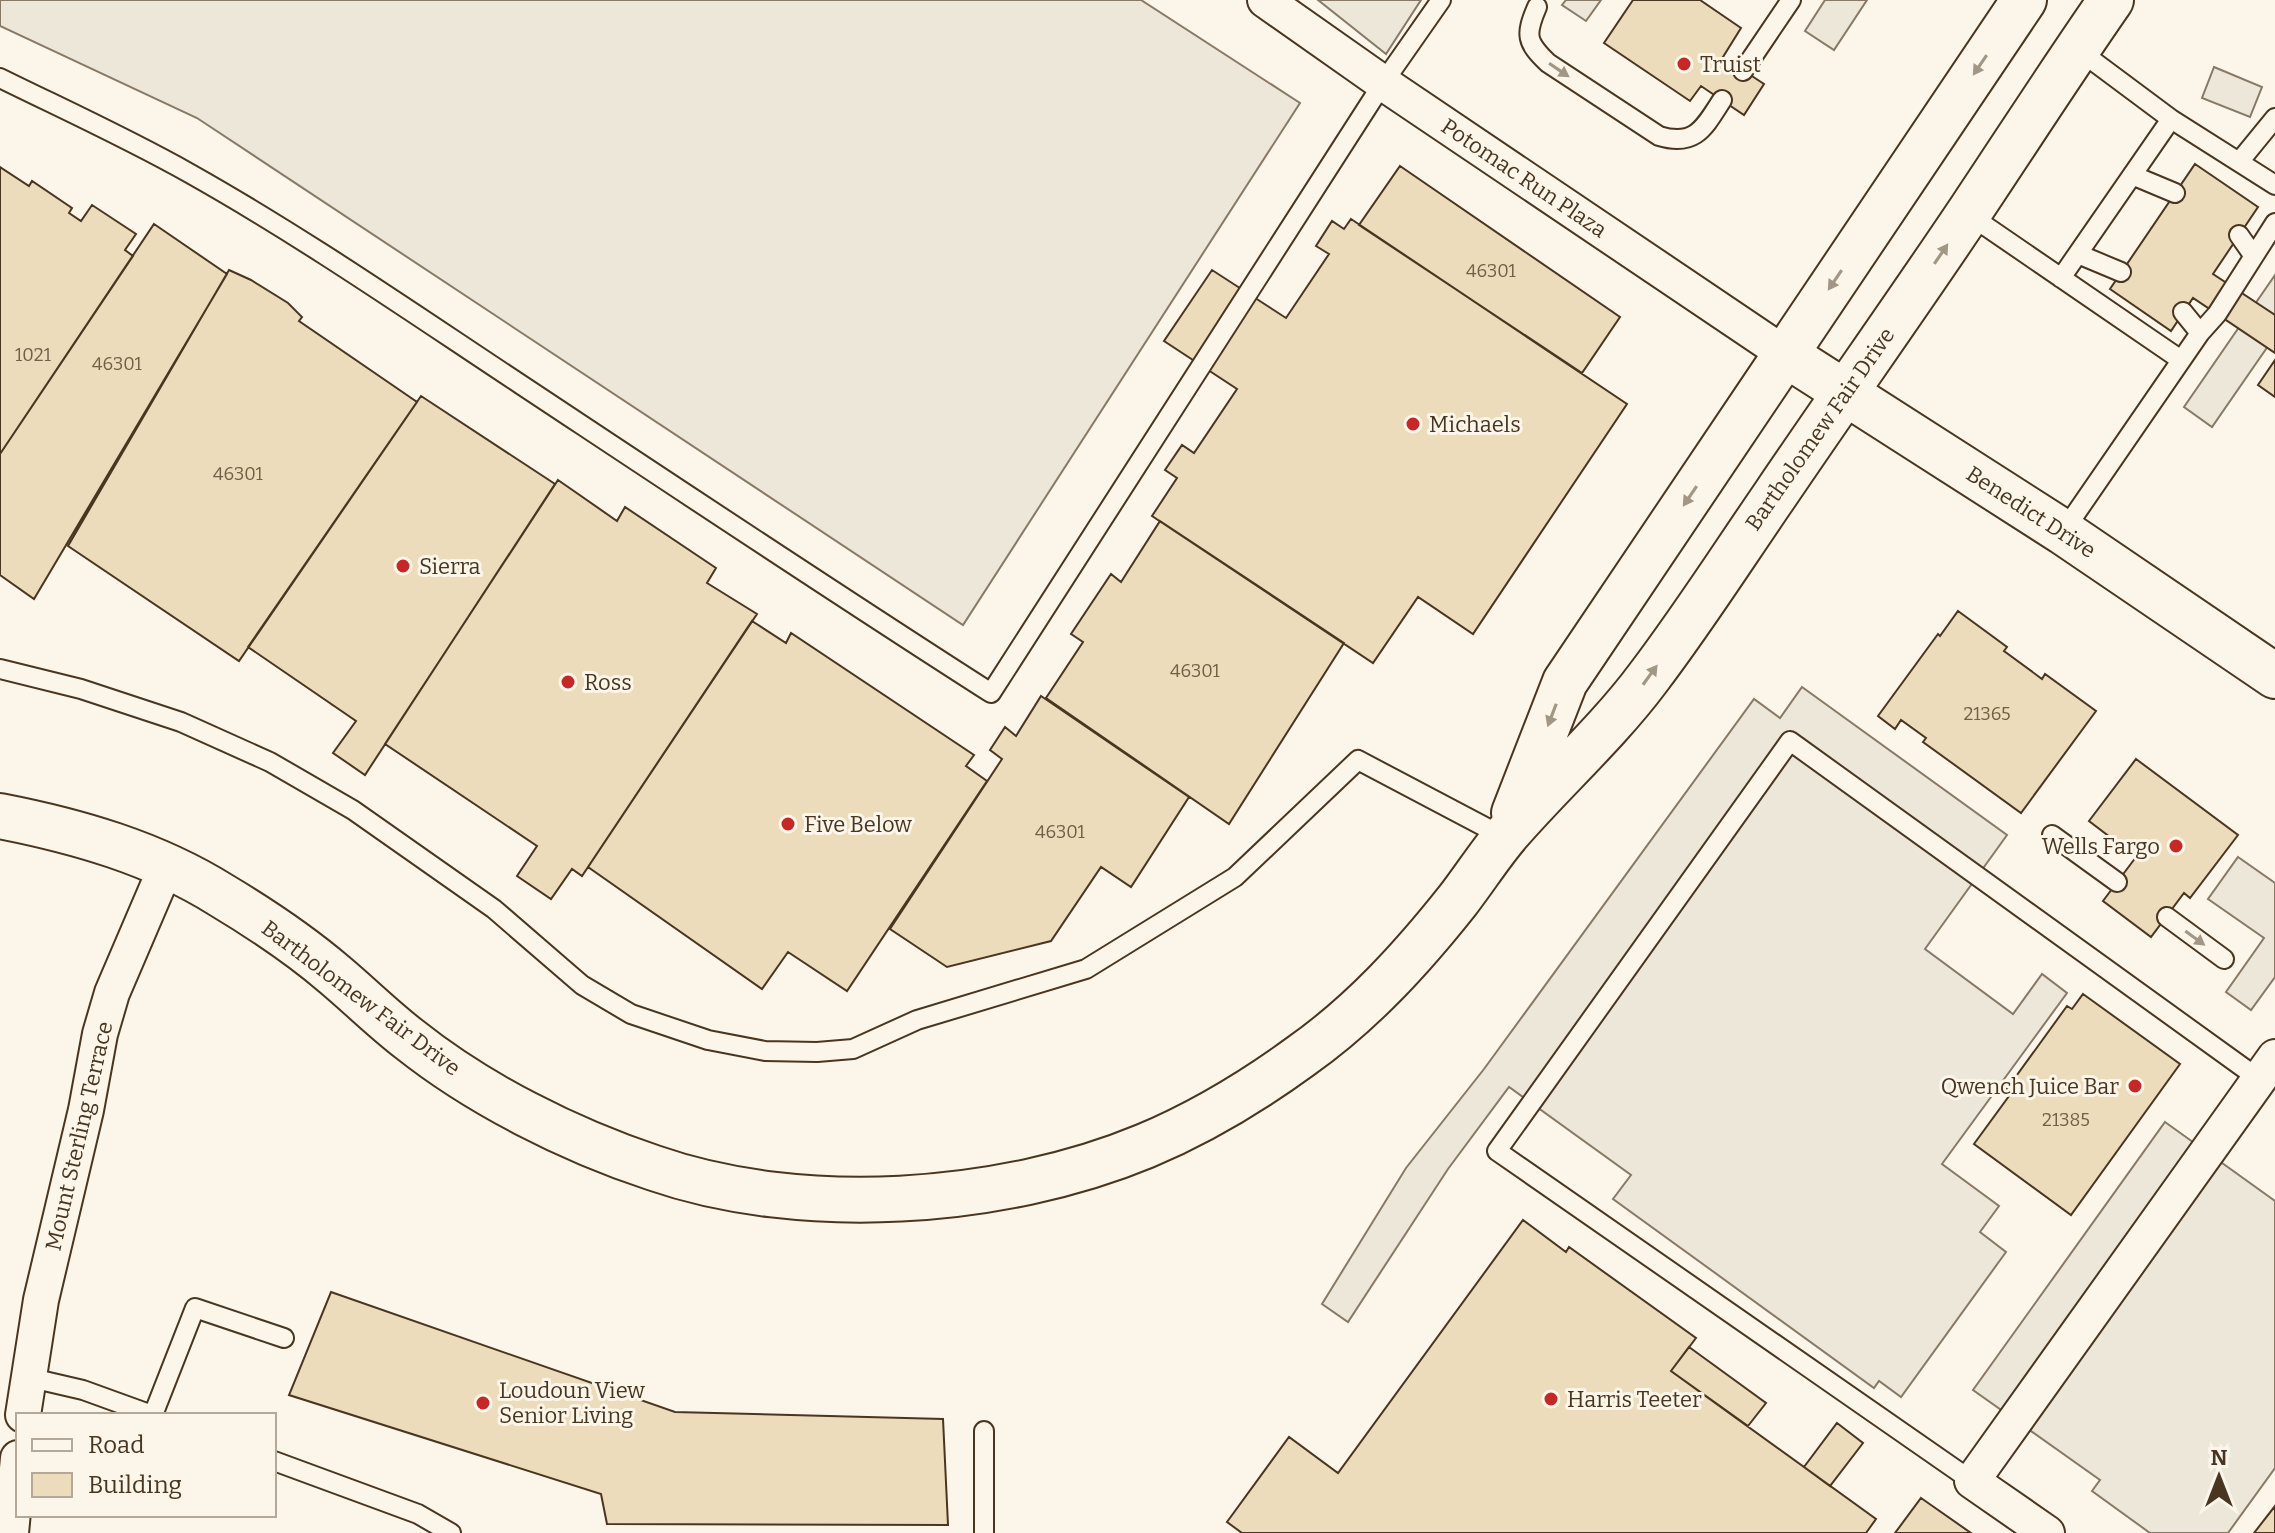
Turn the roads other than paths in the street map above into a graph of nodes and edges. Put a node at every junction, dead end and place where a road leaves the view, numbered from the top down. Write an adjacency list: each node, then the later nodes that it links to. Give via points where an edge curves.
1 (1265, 0): 10 (street, Potomac Run Plaza)
2 (1441, 0): 10 (lane)
3 (1791, 0): 8 (lane)
4 (2024, 0): 27 (street, Bartholomew Fair Drive, one-way to 27)
5 (2111, 0): 7 (street, Bartholomew Fair Drive)
6 (1537, 7): 11 (lane, one-way to 11, via 1529,30 1530,43 1539,54 1659,136 1694,136)
7 (2077, 49): 13 (lane); 18 (street, Bartholomew Fair Drive)
8 (1743, 71)
9 (0, 78): 10 (lane, via 190,173 991,693)
10 (1383, 83): 27 (street, Potomac Run Plaza)
11 (1722, 100)
12 (2275, 118): 14 (lane)
13 (2171, 119): 14 (lane); 15 (lane)
14 (2239, 162): 16 (lane)
15 (2132, 175): 17 (lane); 21 (lane)
16 (2275, 185)
17 (2175, 193)
18 (1968, 214): 24 (lane); 29 (street, Bartholomew Fair Drive, one-way to 18)
19 (2275, 223): 22 (lane)
20 (2239, 235): 22 (lane)
21 (2078, 254): 23 (lane); 24 (lane)
22 (2253, 255): 26 (lane)
23 (2121, 272)
24 (2061, 278): 28 (lane)
25 (2183, 312): 26 (lane)
26 (2200, 333): 28 (lane)
27 (1785, 354): 29 (street, Benedict Drive); 35 (street, Bartholomew Fair Drive, one-way to 35, via 1565,682)
28 (2181, 360): 30 (lane)
29 (1844, 393): 30 (street, Benedict Drive); 35 (street, Bartholomew Fair Drive, one-way to 29, via 1646,682)
30 (2063, 532): 32 (street, Benedict Drive)
31 (0, 669): 35 (lane, via 181,722 270,762 353,810 481,900 582,985 631,1014 708,1040 765,1051 853,1049 917,1020 1086,969 1235,877 1358,760)
32 (2275, 676)
33 (0, 816): 36 (street, Bartholomew Fair Drive, via 113,843)
34 (2052, 835): 37 (lane)
35 (1504, 837): 36 (street, Bartholomew Fair Drive, via 1401,969 1354,1014 1259,1086 1129,1151 1074,1169 993,1189 909,1199 832,1199 736,1189 662,1172 600,1149 452,1070 277,931 214,890)
36 (166, 867): 42 (street, Mount Sterling Terrace, via 100,1034)
37 (2117, 882)
38 (2167, 917): 39 (lane, one-way to 39)
39 (2224, 959)
40 (2270, 1076): 49 (street); 49 (lane, via 1790,741 1497,1151)
41 (284, 1338): 45 (lane, via 195,1308)
42 (27, 1377): 43 (street, Mount Sterling Terrace); 44 (lane)
43 (23, 1413)
44 (146, 1413)
45 (153, 1413)
46 (984, 1431): 52 (lane)
47 (276, 1462): 51 (lane, via 418,1514)
48 (16, 1479): 50 (street)
49 (1972, 1481): 53 (street)
50 (11, 1533)
51 (451, 1533)
52 (984, 1533)
53 (2047, 1533)

